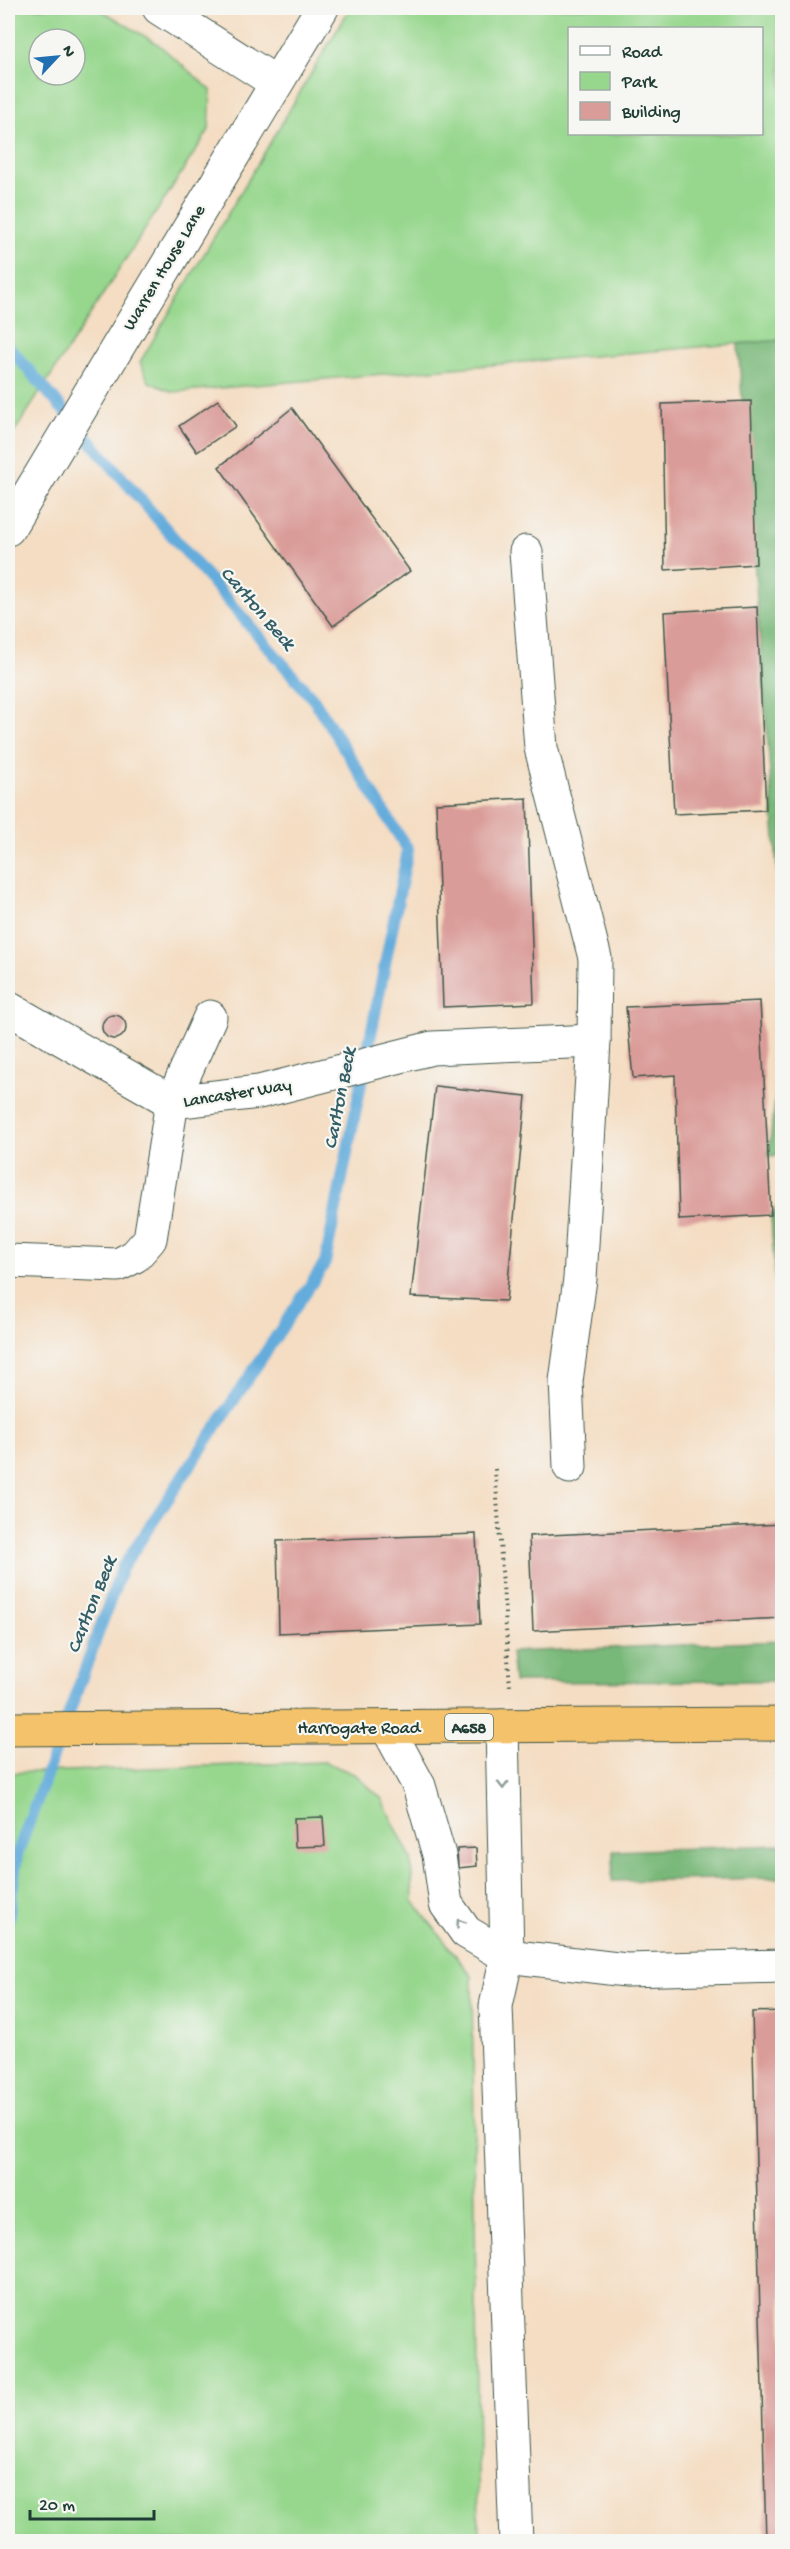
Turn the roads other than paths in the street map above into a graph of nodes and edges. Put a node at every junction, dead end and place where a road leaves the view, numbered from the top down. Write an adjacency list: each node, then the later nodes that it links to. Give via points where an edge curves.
1 (159, 8): 3 (street)
2 (322, 8): 3 (street, Warren House Lane)
3 (275, 82): 4 (street, Warren House Lane)
4 (8, 529)
5 (526, 552): 8 (street, via 541,748 595,958)
6 (8, 1008): 9 (street, Lancaster Way)
7 (210, 1017): 9 (street)
8 (594, 1041): 9 (street, Lancaster Way, via 432,1048 259,1092); 11 (street, via 580,1278 566,1381)
9 (172, 1102): 10 (street, via 156,1215 150,1239 135,1256 118,1264)
10 (8, 1261)
11 (570, 1467)
12 (783, 1724): 14 (highway, Harrogate Road / A658)
13 (387, 1727): 14 (highway, Harrogate Road / A658); 15 (highway, Harrogate Road / A658); 16 (street, one-way to 13, via 466,1932 446,1904 439,1855 419,1786)
14 (507, 1727): 16 (street, one-way to 16)
15 (8, 1729)
16 (507, 1956): 17 (street, via 626,1970); 18 (street, via 496,2006)
17 (783, 1966)
18 (516, 2541)

